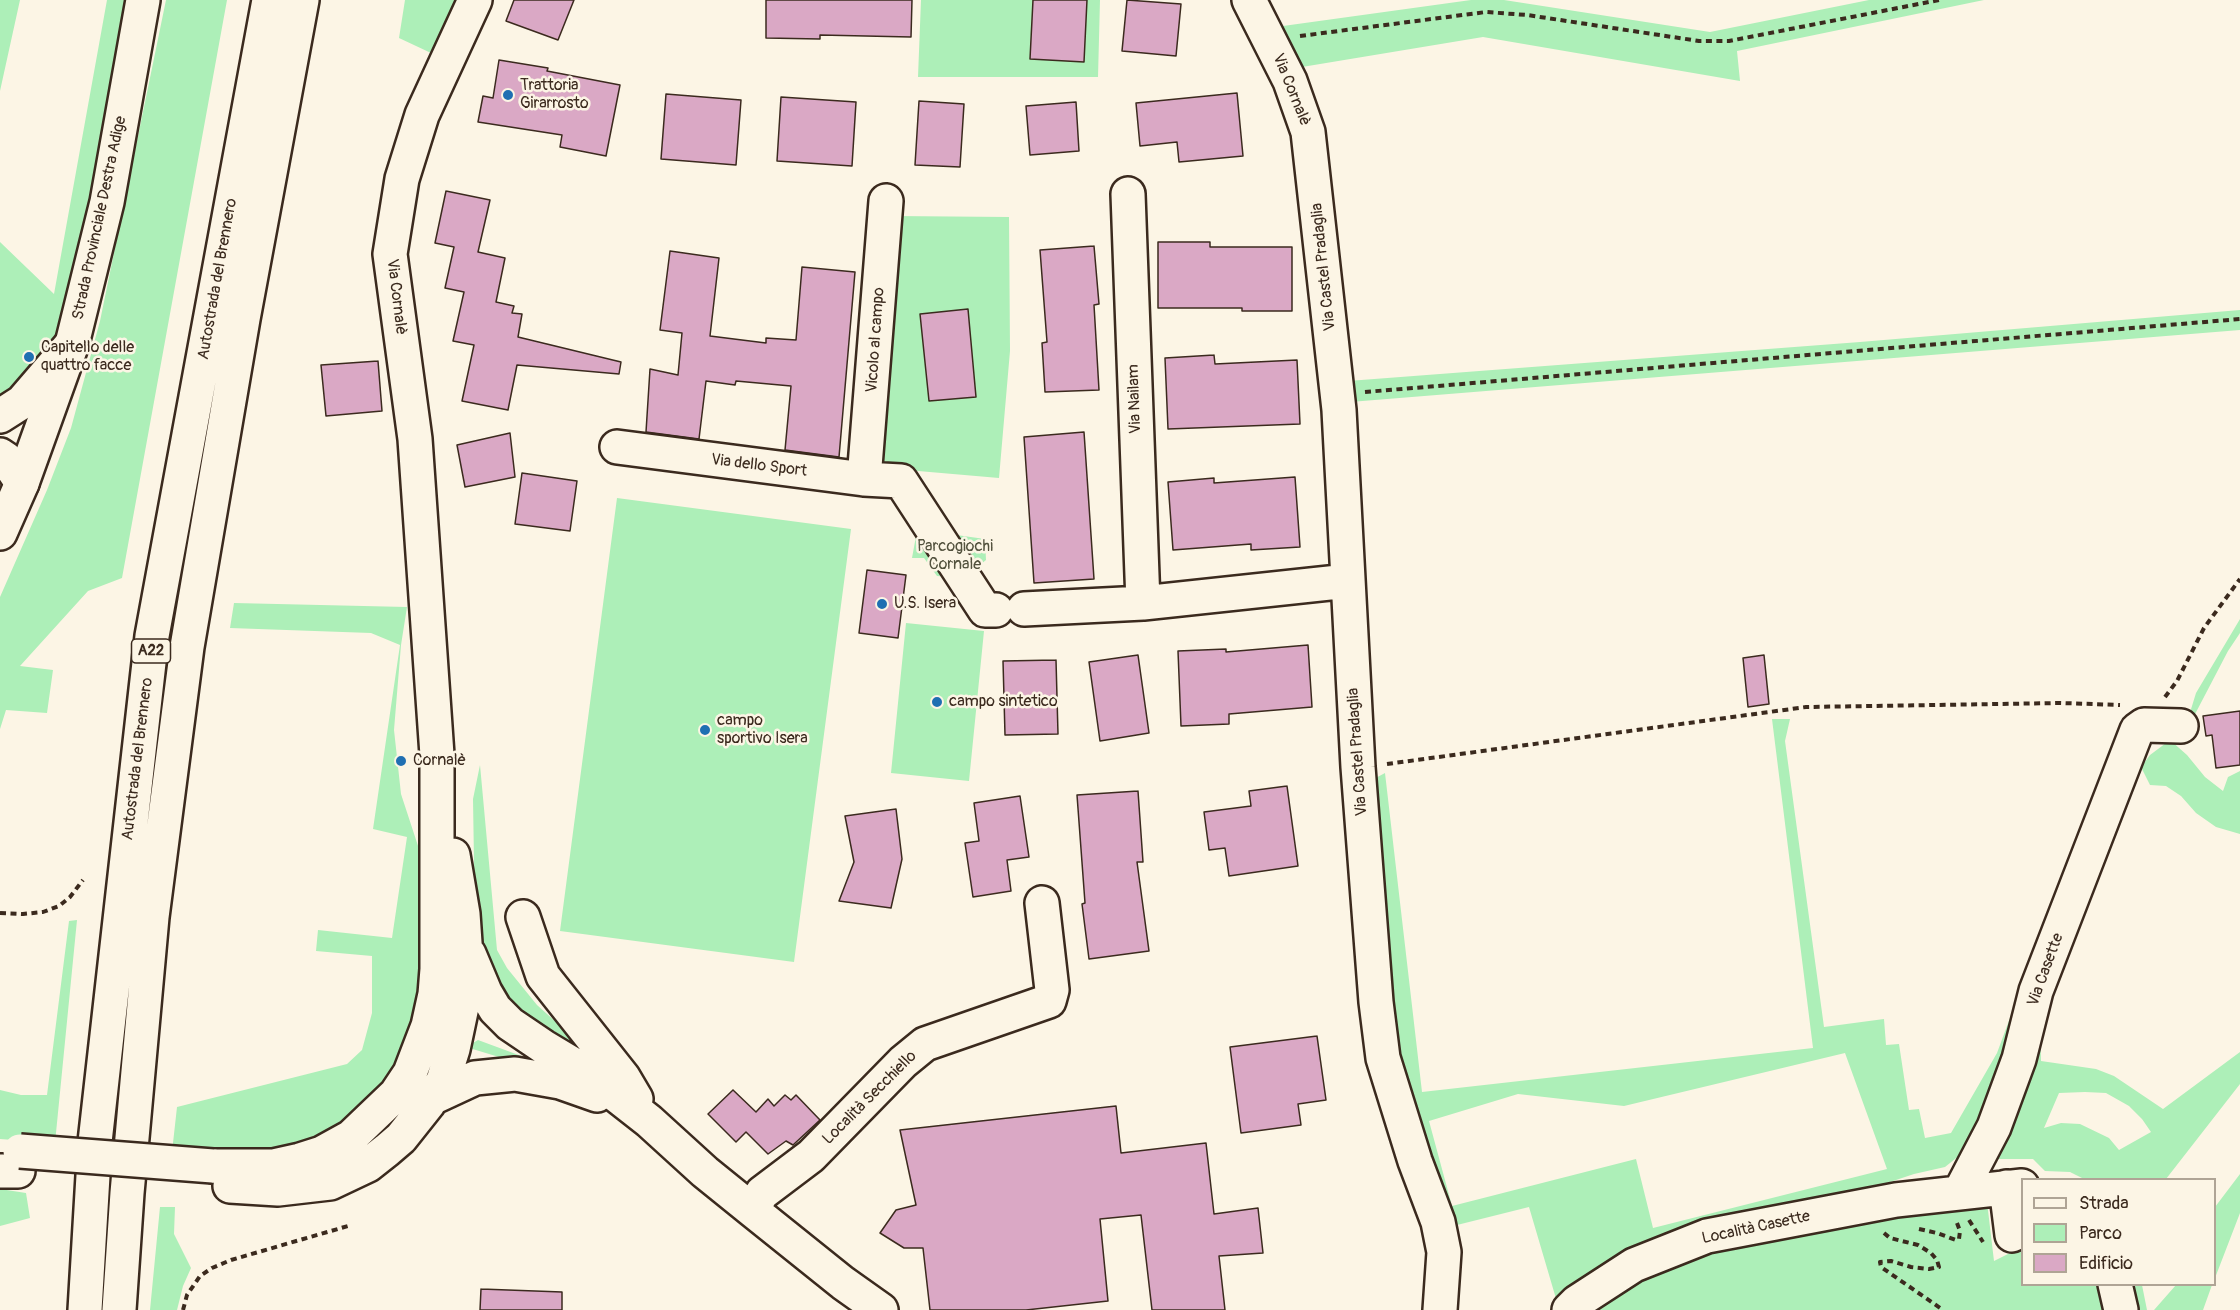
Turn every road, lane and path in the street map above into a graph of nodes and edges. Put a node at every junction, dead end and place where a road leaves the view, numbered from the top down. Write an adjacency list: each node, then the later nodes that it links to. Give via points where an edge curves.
1 (143, 0): 12 (main road, Strada Provinciale Destra Adige, via 107,202)
2 (269, 0): 52 (main road, Autostrada del Brennero / A22, via 152,636 94,1142)
3 (302, 0): 53 (main road, Autostrada del Brennero / A22, via 187,647 152,917)
4 (475, 0): 26 (main road, Via Cornalè, via 422,114 402,179 390,254 416,439)
5 (1249, 0): 8 (main road, Via Cornalè, via 1290,81 1308,132)
6 (1939, 0): 7 (path, via 1729,42 1486,12)
7 (1300, 36)
8 (1315, 185): 21 (main road, Via Castel Pradaglia, via 1339,410)
9 (1128, 194): 22 (main road, Via Nailam)
10 (886, 201): 17 (main road, Vicolo al campo)
11 (2240, 319): 13 (path)
12 (72, 344): 14 (main road, via 22,402); 18 (main road, Strada Provinciale Destra Adige)
13 (1361, 392)
14 (0, 416)
15 (617, 447): 17 (main road, Via dello Sport)
16 (0, 455): 18 (main road)
17 (864, 479): 22 (main road, Via dello Sport, via 901,481 985,610)
18 (22, 483): 19 (main road, Strada Provinciale Destra Adige)
19 (0, 532)
20 (2240, 579): 23 (path, via 2204,628 2177,681 2165,697)
21 (1348, 581): 22 (main road); 56 (main road, Via Castel Pradaglia, via 1361,814 1381,1047 1414,1161 1438,1222 1444,1252)
22 (1143, 603)
23 (2156, 701)
24 (2124, 705): 27 (path, via 1806,707)
25 (2181, 726): 43 (main road, Via Casette, via 2145,725 2137,729 2036,991 2019,1059)
26 (437, 755): 32 (main road); 33 (main road)
27 (1380, 765)
28 (83, 880): 30 (path, via 70,897 43,912)
29 (1042, 903): 44 (main road, Località Secchiello, via 1052,990 1049,1001 925,1044 811,1156 762,1193)
30 (0, 913)
31 (523, 917): 39 (main road, via 543,976 623,1077)
32 (465, 944): 34 (main road, via 495,1009); 35 (main road, via 464,997)
33 (435, 994): 35 (main road, via 442,1018); 36 (main road)
34 (518, 1030): 35 (main road, via 481,1029); 39 (main road, via 589,1074)
35 (456, 1038): 36 (main road, via 438,1044); 37 (main road, via 466,1050); 38 (main road, via 443,1081)
36 (410, 1073): 41 (main road, via 396,1094 363,1127 322,1153)
37 (522, 1075): 38 (main road, via 475,1078); 39 (main road, via 584,1089 626,1106)
38 (432, 1098): 41 (main road, via 387,1150 368,1165 330,1183 278,1189)
39 (649, 1121): 44 (main road)
40 (9, 1160): 41 (main road, bridge)
41 (212, 1176)
42 (2014, 1186): 43 (main road); 48 (main road)
43 (1962, 1208): 46 (path, via 1957,1220 1959,1239); 49 (path); 57 (main road, Località Casette, via 1896,1200 1707,1236 1634,1265)
44 (752, 1210): 51 (main road)
45 (348, 1226): 54 (path, via 212,1268 200,1276 187,1295)
46 (1916, 1228)
47 (1893, 1229): 58 (path, via 1882,1231 1890,1238 1918,1245 1937,1260 1939,1267 1911,1267 1891,1261 1880,1262 1881,1267)
48 (2012, 1235)
49 (1980, 1239)
50 (2115, 1286): 59 (main road)
51 (843, 1296): 55 (main road)
52 (85, 1310)
53 (119, 1310)
54 (183, 1310)
55 (881, 1310)
56 (1440, 1310)
57 (1569, 1310)
58 (1943, 1310)
59 (2121, 1310)

